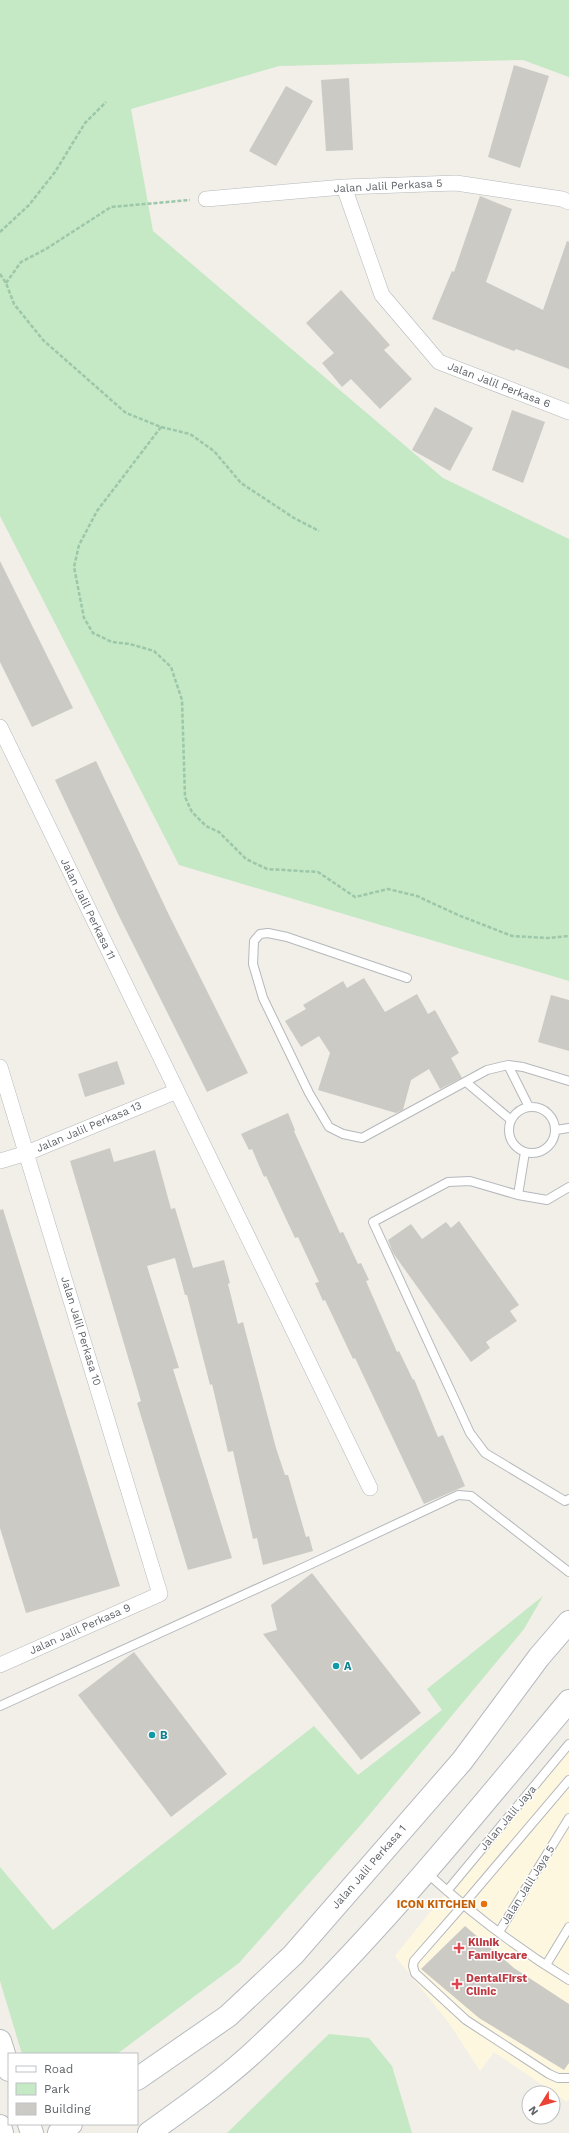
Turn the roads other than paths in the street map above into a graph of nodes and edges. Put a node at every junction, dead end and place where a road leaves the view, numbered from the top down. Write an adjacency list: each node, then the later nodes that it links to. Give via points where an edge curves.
1 (344, 187): 2 (street, Jalan Jalil Perkasa 5); 3 (street, Jalan Jalil Perkasa 5, via 456,183); 4 (street, Jalan Jalil Perkasa 6, via 382,295 439,362)
2 (206, 199)
3 (569, 202)
4 (569, 412)
5 (0, 727): 11 (street, Jalan Jalil Perkasa 11)
6 (407, 978): 10 (lane, via 287,937 268,933 260,934 254,941 253,964 263,998 309,1093 329,1127 343,1134 362,1138)
7 (508, 1065): 9 (lane); 10 (lane, via 487,1070); 12 (lane)
8 (0, 1068): 17 (street, Jalan Jalil Perkasa 10)
9 (569, 1081)
10 (466, 1082): 13 (lane)
11 (177, 1091): 17 (street, Jalan Jalil Perkasa 13); 21 (street, Jalan Jalil Perkasa 11)
12 (529, 1107): 13 (lane, via 521,1109); 15 (lane, via 544,1110 554,1122)
13 (510, 1120): 16 (lane, via 508,1128 512,1143)
14 (569, 1128): 15 (lane)
15 (556, 1130): 16 (lane, via 555,1137 546,1149 532,1154)
16 (525, 1152): 20 (lane)
17 (27, 1153): 18 (street, Jalan Jalil Perkasa 13); 24 (street, Jalan Jalil Perkasa 10)
18 (0, 1161)
19 (569, 1187): 20 (lane, via 547,1200)
20 (518, 1196): 22 (lane, via 470,1181 448,1182 373,1222 470,1433 485,1453 565,1500)
21 (370, 1488)
22 (569, 1499)
23 (569, 1572): 30 (lane, via 471,1496 458,1495)
24 (160, 1594): 28 (street, Jalan Jalil Perkasa 9)
25 (569, 1622): 27 (main road, Jalan Jalil Perkasa 1)
26 (569, 1640): 27 (main road)
27 (539, 1657): 43 (main road, Jalan Jalil Perkasa 1, via 462,1761 293,1954 228,2016)
28 (0, 1665)
29 (569, 1701): 34 (main road)
30 (0, 1706)
31 (569, 1744): 35 (lane, Jalan Jalil Jaya)
32 (569, 1780): 36 (lane)
33 (569, 1818): 38 (lane, Jalan Jalil Jaya 5)
34 (426, 1872): 35 (lane); 49 (main road, via 331,1977 255,2050)
35 (447, 1891): 36 (lane)
36 (464, 1905): 38 (lane); 44 (lane, via 414,1961 412,1966 416,1973 466,2020 549,2074 558,2078)
37 (569, 1926): 39 (lane)
38 (499, 1932): 39 (lane)
39 (546, 1965): 40 (lane)
40 (569, 1980)
41 (0, 2041): 42 (main road)
42 (8, 2067)
43 (138, 2077)
44 (569, 2078)
45 (70, 2125): 48 (main road)
46 (0, 2126): 47 (main road)
47 (2, 2133)
48 (59, 2133)
49 (149, 2133)

